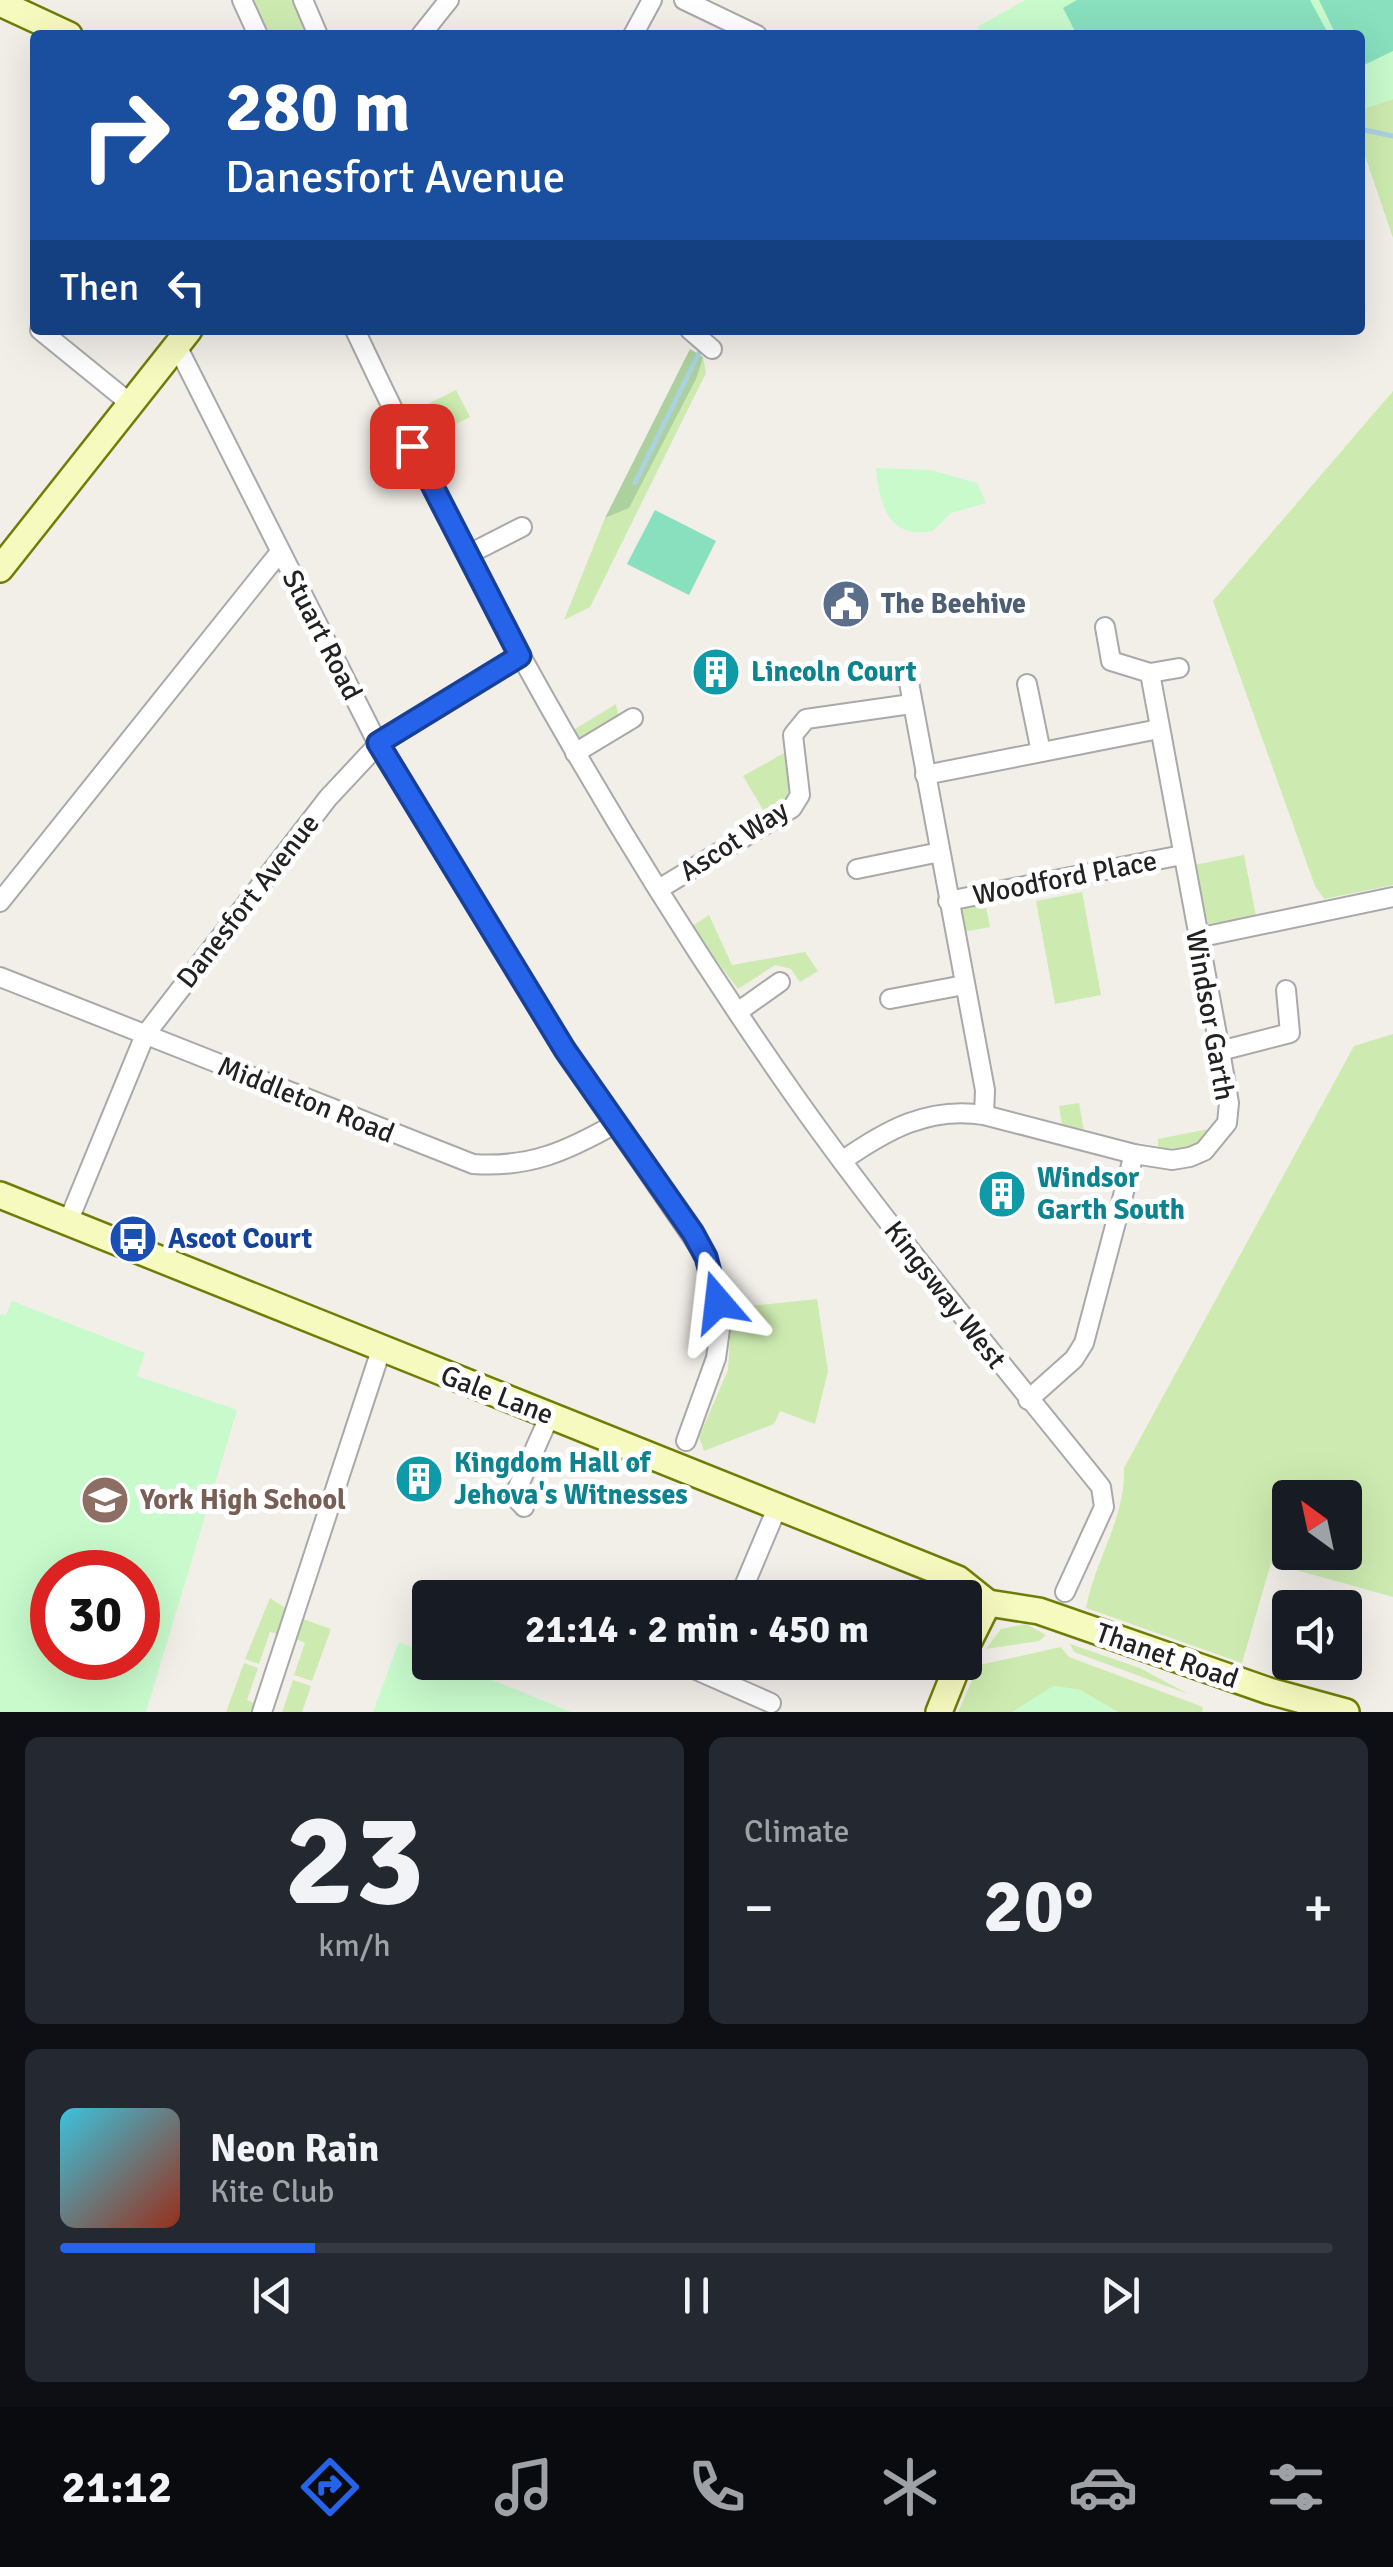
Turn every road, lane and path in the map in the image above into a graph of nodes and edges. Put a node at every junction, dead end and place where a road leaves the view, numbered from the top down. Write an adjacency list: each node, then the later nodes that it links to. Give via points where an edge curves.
1 (242, 0): 8 (street)
2 (303, 0): 9 (street)
3 (449, 0): 10 (street)
4 (652, 0): 11 (street)
5 (684, 0): 12 (street)
6 (0, 3): 7 (street)
7 (58, 30)
8 (256, 30)
9 (316, 30)
10 (426, 30)
11 (637, 30)
12 (747, 30)
13 (46, 335): 18 (street)
14 (358, 335): 21 (street, Kingsway West)
15 (696, 335): 17 (street)
16 (183, 338): 18 (street); 20 (street, Stuart Road)
17 (712, 349)
18 (132, 404): 22 (street)
19 (522, 527): 21 (street)
20 (280, 552): 32 (street, Stuart Road); 42 (street)
21 (468, 556): 24 (street, Kingsway West)
22 (0, 570)
23 (1105, 627): 26 (street, via 1112,660)
24 (520, 656): 32 (street, Danesfort Avenue); 34 (street, Kingsway West)
25 (1180, 668): 26 (street)
26 (1150, 673): 31 (street, Windsor Garth)
27 (908, 676): 29 (street)
28 (1026, 684): 33 (street)
29 (911, 704): 35 (street); 39 (street, Ascot Way, via 806,719 793,735 800,795 792,808)
30 (633, 718): 34 (street)
31 (1159, 729): 33 (street); 37 (street, Windsor Garth)
32 (378, 743): 50 (street, Danesfort Avenue); 53 (street, Stuart Road, via 489,931)
33 (1041, 752): 35 (street)
34 (576, 753): 39 (street, Kingsway West)
35 (925, 775): 36 (street)
36 (940, 852): 38 (street); 41 (street)
37 (1182, 855): 41 (street, Woodford Place); 43 (street, Windsor Garth)
38 (857, 869)
39 (659, 889): 49 (street, Kingsway West)
40 (1393, 896): 43 (street)
41 (948, 901): 46 (street)
42 (0, 902)
43 (1197, 938): 51 (street, Windsor Garth)
44 (0, 977): 50 (street, Middleton Road)
45 (780, 982): 49 (street)
46 (964, 985): 48 (street); 52 (street)
47 (1286, 990): 51 (street, via 1290,1033)
48 (890, 999)
49 (738, 1011): 55 (street, Kingsway West)
50 (145, 1035): 53 (street, Middleton Road, via 473,1164 548,1159); 57 (street, Danesfort Avenue)
51 (1220, 1051): 54 (street, Windsor Garth, via 1229,1103 1218,1137 1190,1157)
52 (984, 1115): 54 (street, Windsor Garth); 55 (street, Windsor Garth, via 920,1118 880,1134)
53 (615, 1124): 61 (street, Stuart Road, via 693,1233 714,1281 716,1358)
54 (1134, 1154): 59 (street, via 1084,1343)
55 (842, 1161): 59 (street, Kingsway West)
56 (0, 1194): 57 (street, Gale Lane)
57 (68, 1222): 58 (street, Gale Lane)
58 (381, 1350): 60 (street, Gale Lane); 71 (street)
59 (1028, 1400): 65 (street, Kingsway West, via 1106,1495)
60 (550, 1415): 62 (street, via 514,1496); 63 (street, Gale Lane)
61 (686, 1441)
62 (524, 1508)
63 (777, 1508): 64 (street); 66 (street, Gale Lane, via 958,1579)
64 (747, 1580)
65 (1072, 1587)
66 (988, 1603): 67 (street); 73 (street, Thanet Road, via 1039,1612)
67 (982, 1615)
68 (729, 1680): 70 (street)
69 (952, 1680): 72 (street)
70 (771, 1703)
71 (262, 1712)
72 (939, 1712)
73 (1346, 1712)

